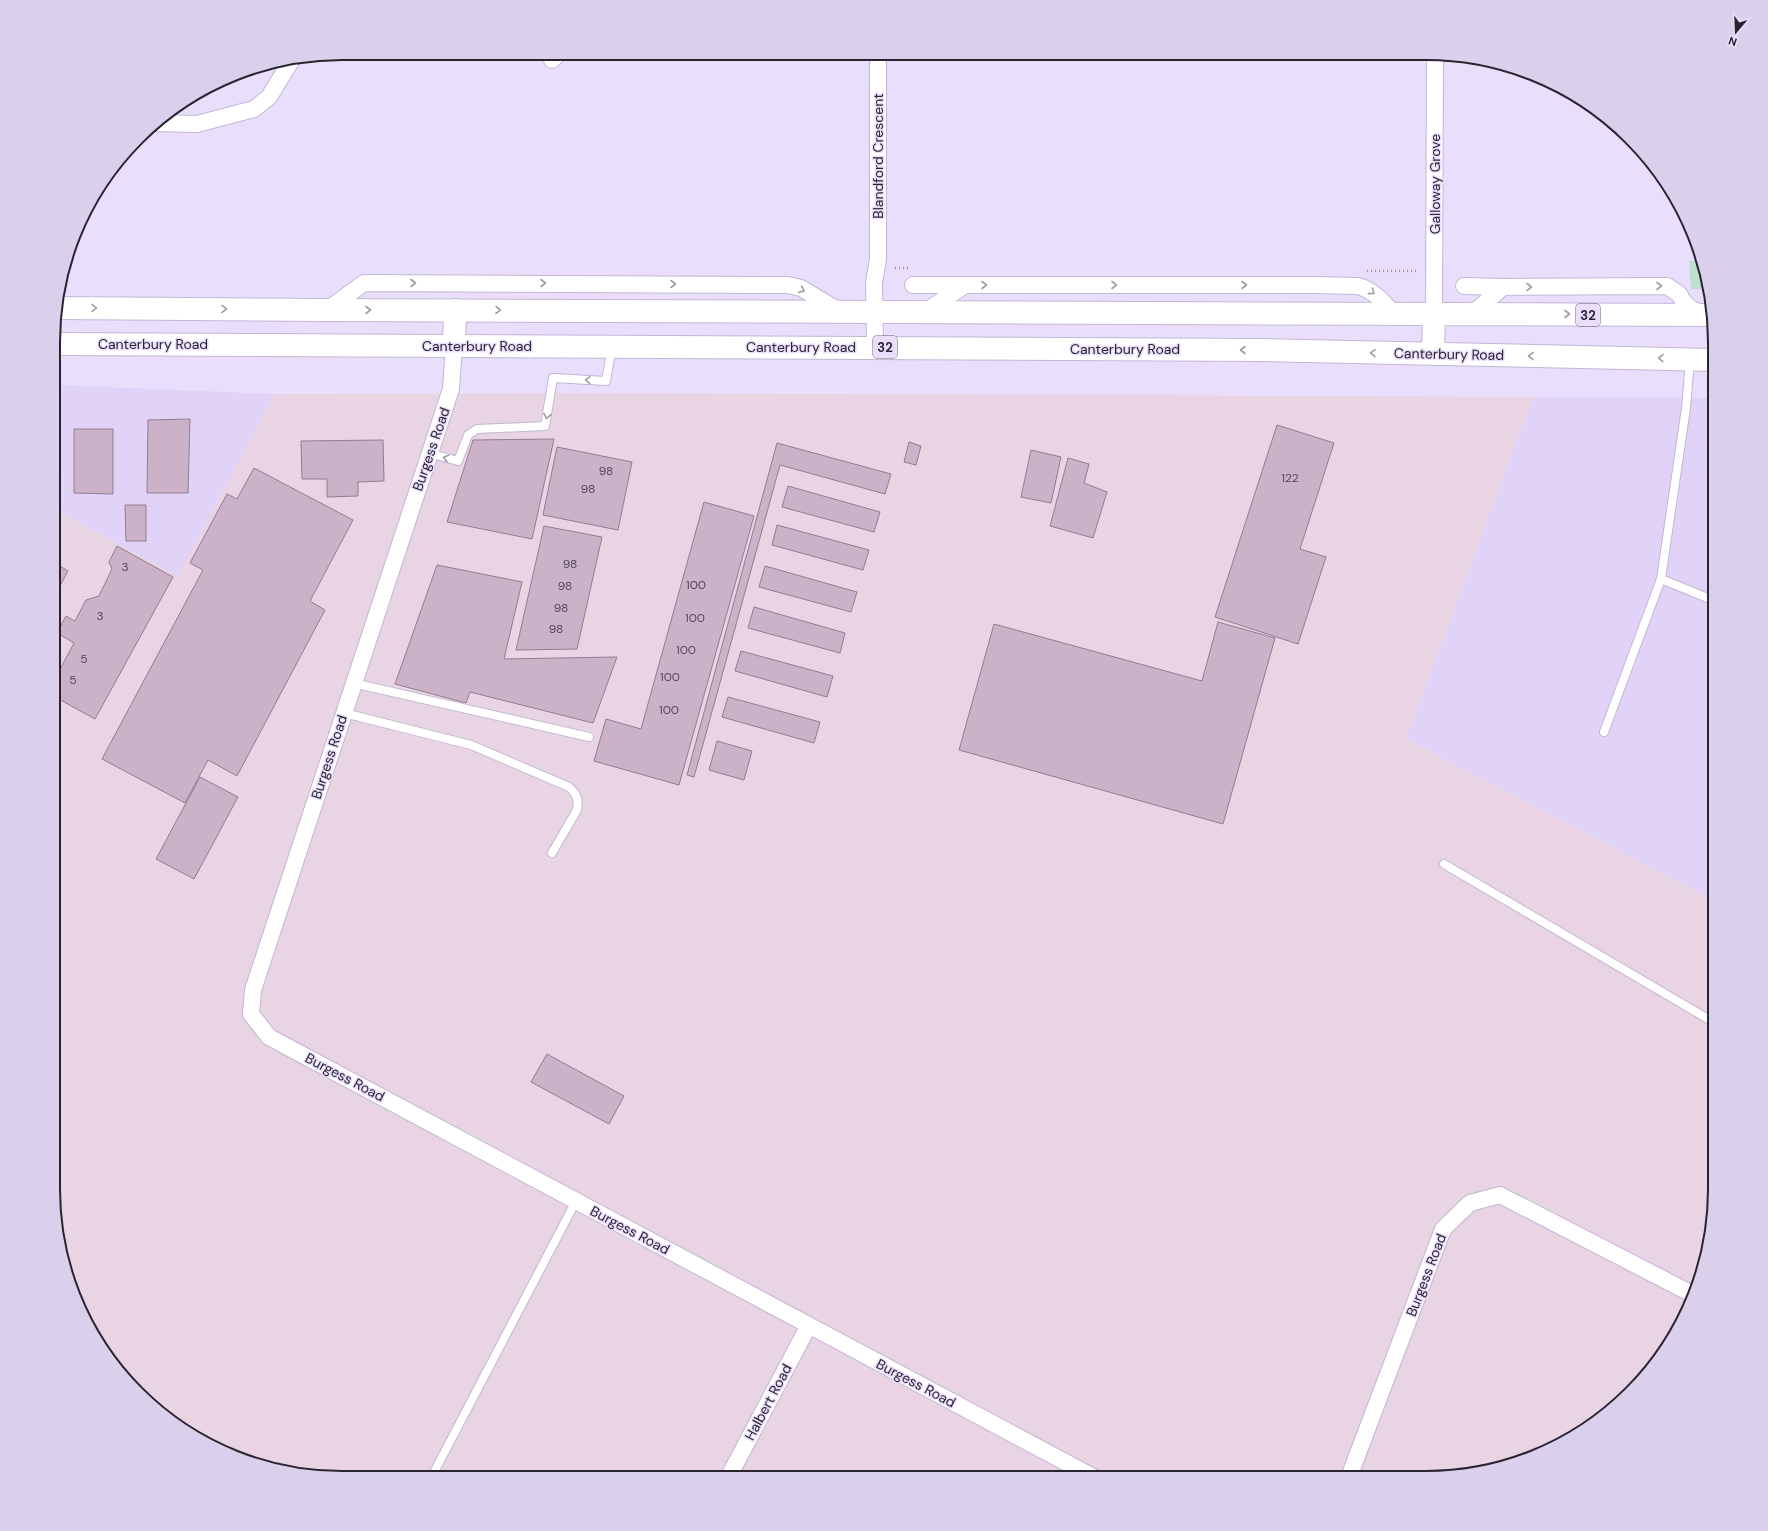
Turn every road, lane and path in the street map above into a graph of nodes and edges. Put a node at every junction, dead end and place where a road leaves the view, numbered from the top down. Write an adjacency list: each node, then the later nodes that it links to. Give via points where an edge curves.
1 (878, 60): 13 (street, Blandford Crescent, via 878,259 874,283)
2 (1435, 60): 16 (street, Galloway Grove)
3 (289, 65): 4 (street, via 269,97 254,109 197,124)
4 (164, 123)
5 (914, 285): 6 (street)
6 (965, 285): 14 (street); 15 (street, one-way to 15, via 1358,286 1375,293)
7 (1464, 286): 8 (street)
8 (1503, 287): 17 (street); 18 (street, one-way to 18, via 1667,286 1679,294 1691,309)
9 (62, 308): 10 (main road, 32, one-way to 10)
10 (327, 310): 11 (main road, 32, one-way to 11); 12 (street, one-way to 12, via 364,283 372,283 788,285 801,288)
11 (455, 310): 12 (main road, 32, one-way to 12); 21 (main road, Burgess Road)
12 (842, 312): 13 (main road, 32)
13 (878, 312): 14 (main road, 32); 23 (street, Blandford Crescent)
14 (926, 312): 15 (main road, 32)
15 (1394, 314): 16 (main road, 32)
16 (1434, 314): 17 (main road, 32); 24 (main road)
17 (1472, 314): 19 (main road, 32, one-way to 19)
18 (1706, 314)
19 (1707, 315)
20 (60, 344): 21 (main road, Canterbury Road / 32)
21 (454, 346): 22 (main road, Canterbury Road / 32); 27 (street, Burgess Road, via 451,389)
22 (612, 346): 23 (main road, Canterbury Road / 32); 27 (lane, one-way to 27, via 606,381 553,378 545,426 477,429 468,435 458,461)
23 (880, 347): 24 (main road, Canterbury Road / 32, one-way to 23)
24 (1433, 354): 25 (main road, Canterbury Road / 32, one-way to 24)
25 (1690, 359): 26 (main road, Canterbury Road / 32); 28 (lane, via 1686,408)
26 (1708, 360)
27 (429, 453): 30 (street, Burgess Road)
28 (1661, 579): 29 (lane); 32 (lane)
29 (1708, 598)
30 (353, 683): 31 (street, Burgess Road); 33 (lane)
31 (344, 713): 34 (lane, via 471,745 569,787 576,793 579,804); 37 (street, Burgess Road, via 253,990 251,1014 269,1036)
32 (1604, 732)
33 (589, 737)
34 (552, 853)
35 (1444, 864): 36 (lane)
36 (1708, 1019)
37 (576, 1201): 39 (street, Burgess Road); 40 (lane)
38 (1689, 1292): 43 (street, Burgess Road, via 1500,1195 1470,1203 1444,1229)
39 (809, 1326): 41 (street, Halbert Road); 42 (street, Burgess Road)
40 (435, 1471)
41 (732, 1471)
42 (1082, 1471)
43 (1352, 1471)

